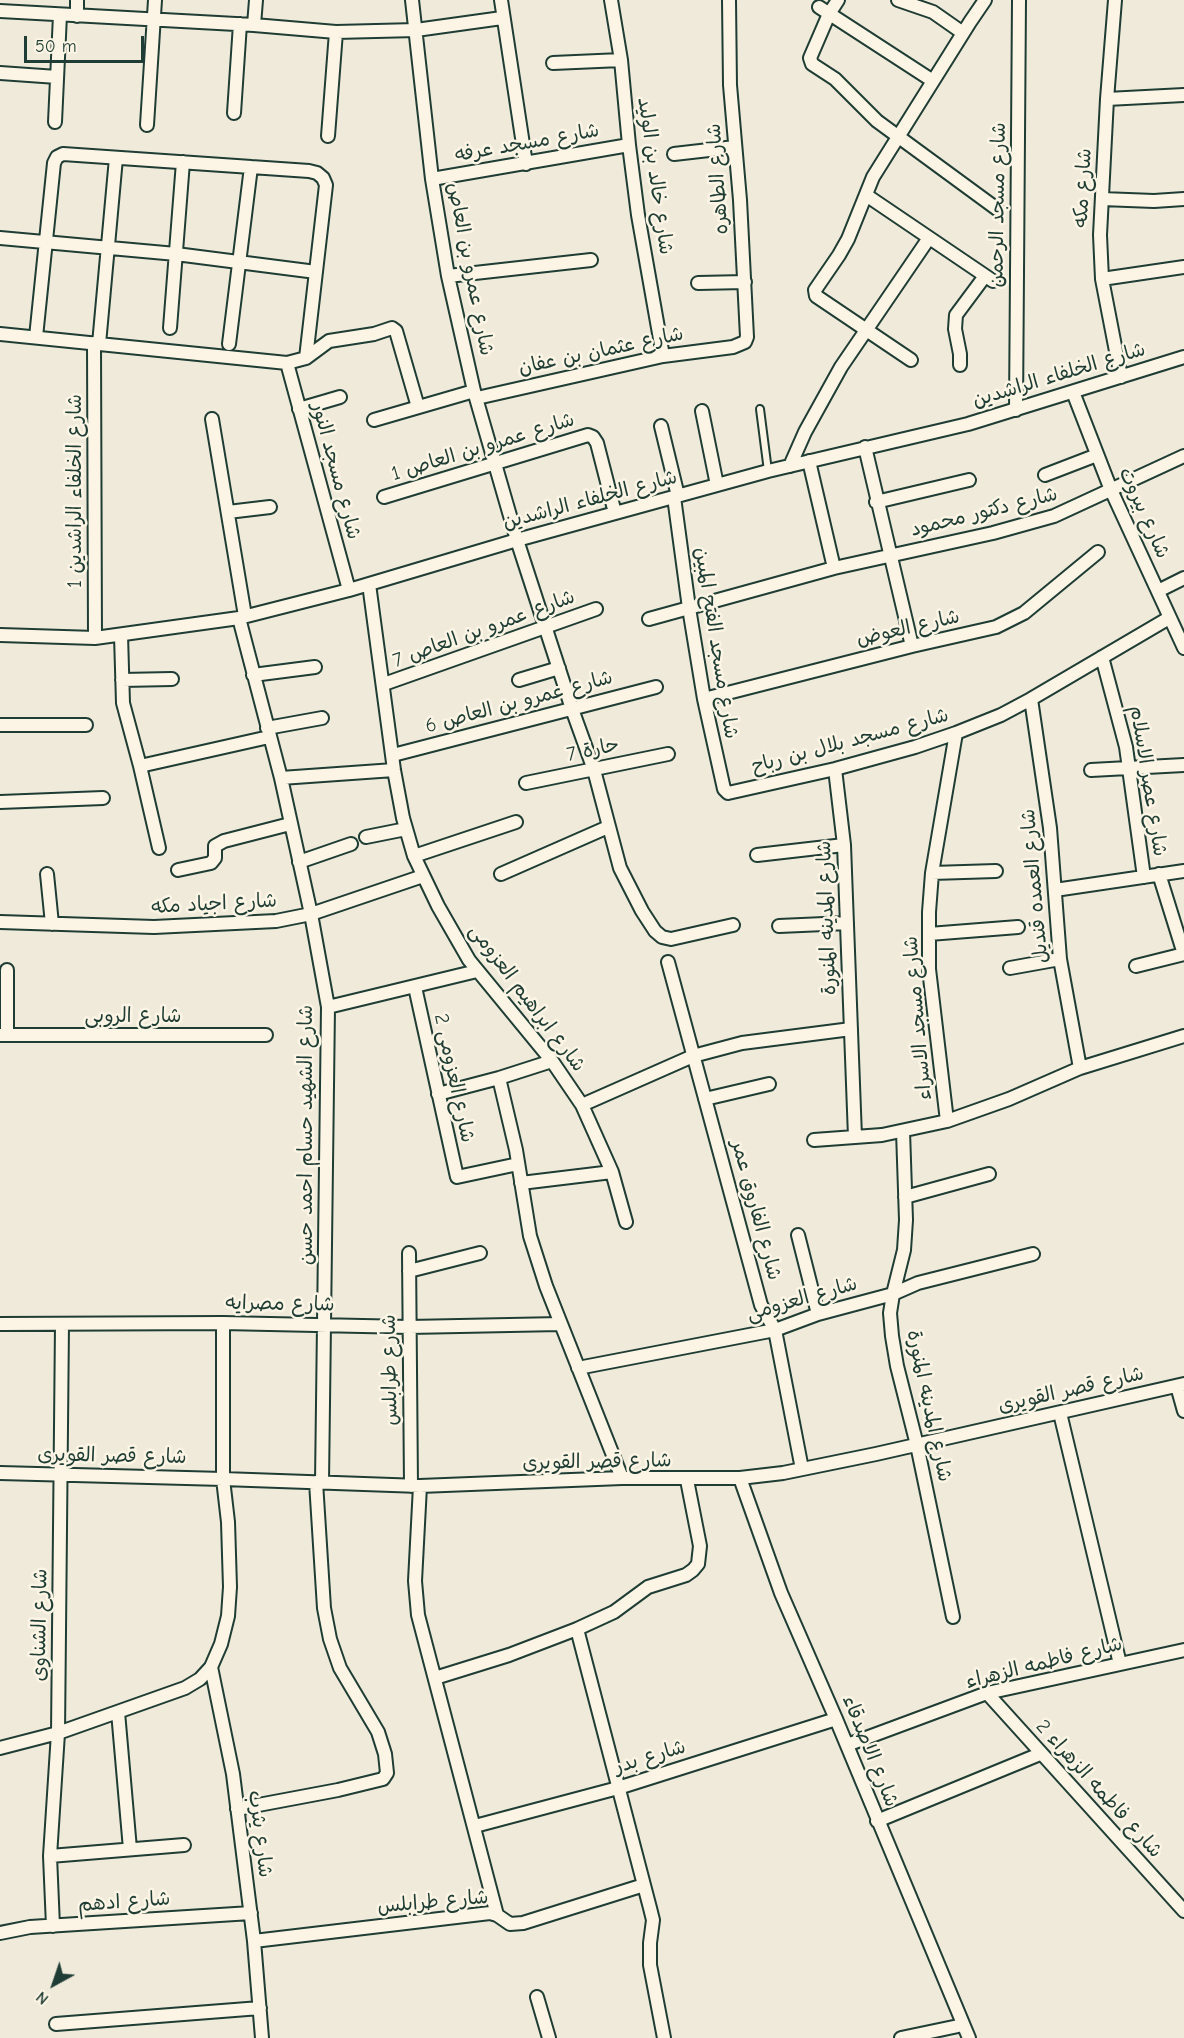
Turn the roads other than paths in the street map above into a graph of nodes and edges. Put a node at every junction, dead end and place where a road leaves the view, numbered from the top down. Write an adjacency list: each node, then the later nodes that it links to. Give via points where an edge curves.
1 (78, 0): 16 (street)
2 (155, 0): 18 (street)
3 (256, 0): 20 (street)
4 (412, 0): 21 (street, شارع عمرو بن العاص)
5 (501, 0): 17 (street)
6 (611, 0): 24 (street, شارع خالد بن الوليد)
7 (729, 0): 37 (street, شارع الطاهره)
8 (838, 0): 13 (street)
9 (898, 0): 23 (street, via 933,12)
10 (986, 0): 23 (street)
11 (1019, 0): 81 (street, شارع مسجد الرحمن)
12 (1115, 0): 30 (street, شارع مكه)
13 (824, 10): 28 (street); 35 (street, via 810,61)
14 (0, 11): 15 (street)
15 (60, 15): 16 (street); 27 (street)
16 (77, 16): 18 (street)
17 (502, 18): 21 (street); 41 (street)
18 (154, 20): 19 (street); 33 (street)
19 (240, 24): 20 (street); 31 (street)
20 (254, 25): 22 (street)
21 (416, 30): 22 (street); 43 (street, شارع عمرو بن العاص)
22 (336, 32): 34 (street)
23 (963, 33): 28 (street)
24 (621, 60): 25 (street); 36 (street, شارع خالد بن الوليد)
25 (553, 63)
26 (0, 73): 27 (street)
27 (57, 77): 32 (street)
28 (933, 81): 35 (street)
29 (1184, 95): 30 (street)
30 (1107, 99): 45 (street, شارع مكه)
31 (234, 113)
32 (55, 122)
33 (147, 125)
34 (328, 136)
35 (898, 136): 44 (street); 47 (street)
36 (629, 145): 41 (street, شارع مسجد عرفه); 68 (street, شارع خالد بن الوليد)
37 (735, 147): 38 (street); 59 (street, شارع الطاهره)
38 (674, 154)
39 (116, 158): 40 (street); 50 (street, via 63,154 57,157); 51 (street, شارع الخلفاء الراشدين 1)
40 (183, 162): 42 (street); 52 (street)
41 (526, 164): 43 (street, شارع مسجد عرفه)
42 (251, 167): 54 (street); 56 (street, via 317,172 323,178 326,185)
43 (432, 179): 57 (street, شارع عمرو بن العاص)
44 (866, 195): 49 (street); 62 (street, via 848,239 814,293)
45 (1102, 199): 46 (street); 58 (street, شارع مكه)
46 (1184, 199)
47 (998, 209)
48 (0, 238): 50 (street)
49 (929, 238): 62 (street); 73 (street, via 988,279 956,315)
50 (46, 242): 51 (street); 64 (street)
51 (108, 248): 52 (street); 65 (street, شارع الخلفاء الراشدين 1)
52 (176, 254): 54 (street); 61 (street)
53 (591, 261): 57 (street)
54 (239, 262): 56 (street); 66 (street)
55 (1184, 267): 58 (street)
56 (316, 272): 70 (street)
57 (448, 276): 76 (street, شارع عمرو بن العاص)
58 (1102, 279): 74 (street, شارع مكه)
59 (745, 282): 60 (street); 67 (street, شارع الطاهره, via 747,337)
60 (698, 283)
61 (170, 328)
62 (866, 329): 71 (street); 91 (street, via 822,399)
63 (0, 334): 64 (street)
64 (36, 337): 65 (street)
65 (96, 343): 72 (street); 119 (street, شارع الخلفاء الراشدين 1)
66 (229, 344)
67 (733, 347): 68 (street, شارع عثمان بن عفان)
68 (663, 356): 76 (street, شارع عثمان بن عفان)
69 (1184, 357): 74 (street, شارع الخلفاء الراشدين)
70 (306, 358): 72 (street); 78 (street, via 329,341 394,328)
71 (911, 360)
72 (287, 363): 79 (street, شارع مسجد النور)
73 (960, 365)
74 (1121, 377): 75 (street, شارع الخلفاء الراشدين)
75 (1073, 392): 81 (street, شارع الخلفاء الراشدين); 87 (street, شارع بيروت)
76 (476, 395): 78 (street, شارع عثمان بن عفان); 90 (street, شارع عمرو بن العاص)
77 (340, 397): 79 (street)
78 (418, 407): 84 (street, شارع عثمان بن عفان)
79 (299, 409): 109 (street, شارع مسجد النور)
80 (760, 409): 92 (lane)
81 (1016, 410): 86 (street, شارع الخلفاء الراشدين)
82 (702, 411): 95 (street)
83 (212, 419): 101 (street, شارع الشهيد حسام احمد حسن)
84 (374, 420)
85 (661, 426): 97 (street, شارع مسجد الفتح المبين)
86 (865, 447): 89 (street, شارع الخلفاء الراشدين); 99 (street)
87 (1097, 455): 93 (street); 96 (street, شارع بيروت)
88 (1184, 456): 96 (street, شارع دكتور محمود)
89 (809, 461): 91 (street, شارع الخلفاء الراشدين); 106 (street)
90 (495, 463): 98 (street, شارع عمرو بن العاص 1); 102 (street, شارع عمرو بن العاص 1, via 588,435 593,437); 103 (street, شارع عمرو بن العاص)
91 (790, 466): 92 (street, شارع الخلفاء الراشدين)
92 (768, 471): 95 (street, شارع الخلفاء الراشدين)
93 (1045, 475)
94 (969, 480): 99 (street)
95 (717, 485): 97 (street, شارع الخلفاء الراشدين)
96 (1111, 490): 105 (street, شارع دكتور محمود, via 1044,520); 110 (street, شارع بيروت)
97 (676, 496): 102 (street, شارع الخلفاء الراشدين); 111 (street, شارع مسجد الفتح المبين)
98 (384, 497)
99 (876, 502): 105 (street)
100 (270, 507): 101 (street)
101 (228, 512): 113 (street, شارع الشهيد حسام احمد حسن)
102 (615, 513): 103 (street, شارع الخلفاء الراشدين)
103 (517, 540): 108 (street, شارع الخلفاء الراشدين); 116 (street, شارع عمرو بن العاص)
104 (1098, 552): 120 (street, شارع العوض, via 1010,621)
105 (889, 556): 106 (street, شارع دكتور محمود); 120 (street)
106 (834, 568): 111 (street, شارع دكتور محمود)
107 (1184, 578): 110 (street)
108 (369, 584): 109 (street, شارع الخلفاء الراشدين); 129 (street, شارع ابراهيم العزومى)
109 (349, 590): 113 (street, شارع الخلفاء الراشدين)
110 (1158, 591): 114 (street, شارع بيروت)
111 (688, 608): 115 (street, شارع دكتور محمود); 131 (street, شارع مسجد الفتح المبين)
112 (596, 609): 116 (street, شارع عمرو بن العاص 7)
113 (242, 617): 118 (street, شارع الخلفاء الراشدين); 125 (street, شارع الشهيد حسام احمد حسن)
114 (1169, 618): 121 (street, شارع بيروت); 122 (street, شارع مسجد بلال بن رباح)
115 (649, 619)
116 (546, 627): 124 (street, شارع عمرو بن العاص); 129 (street, شارع عمرو بن العاص 7)
117 (0, 635): 119 (street, شارع الخلفاء الراشدين)
118 (121, 635): 119 (street, شارع الخلفاء الراشدين); 127 (street)
119 (95, 638)
120 (912, 646): 131 (street, شارع العوض)
121 (1184, 648)
122 (1102, 657): 132 (street, شارع مسجد بلال بن رباح); 143 (street, شارع عصر الاسلام, via 1119,715)
123 (315, 667): 125 (street)
124 (559, 668): 128 (street); 133 (street, شارع عمرو بن العاص)
125 (254, 675): 137 (street, شارع الشهيد حسام احمد حسن)
126 (172, 679): 127 (street)
127 (122, 680): 142 (street, via 125,713)
128 (519, 680)
129 (384, 684): 140 (street, شارع ابراهيم العزومى)
130 (656, 687): 133 (street, شارع عمرو بن العاص 6)
131 (704, 699): 150 (street, شارع مسجد الفتح المبين, via 721,779)
132 (1031, 699): 138 (street, شارع مسجد بلال بن رباح); 173 (street, شارع العمده قنديل)
133 (572, 709): 140 (street, شارع عمرو بن العاص 6); 146 (street, شارع عمرو بن العاص)
134 (322, 718): 137 (street)
135 (0, 725): 136 (street)
136 (86, 725)
137 (268, 732): 142 (street); 148 (street, شارع الشهيد حسام احمد حسن)
138 (956, 733): 144 (street, شارع مسجد بلال بن رباح); 167 (street, شارع مسجد الاسراء)
139 (668, 754): 146 (street, حارة 7)
140 (393, 755): 145 (street, شارع ابراهيم العزومى)
141 (1184, 765): 143 (street)
142 (140, 766): 160 (street)
143 (1128, 768): 147 (street); 172 (street, شارع عصر الاسلام)
144 (835, 769): 150 (street, شارع مسجد بلال بن رباح); 159 (street, شارع المدينه المنورة)
145 (394, 770): 148 (street); 156 (street, شارع ابراهيم العزومى)
146 (594, 770): 149 (street, حارة 7); 155 (street, شارع عمرو بن العاص)
147 (1090, 770)
148 (281, 778): 154 (street, شارع الشهيد حسام احمد حسن)
149 (526, 783)
150 (728, 793)
151 (103, 798): 152 (street)
152 (0, 802)
153 (516, 822): 162 (street)
154 (290, 824): 163 (street, شارع الشهيد حسام احمد حسن); 164 (street, via 224,842 215,846 211,863)
155 (608, 827): 169 (street); 178 (street, شارع عمرو بن العاص, via 620,868 654,931 671,939)
156 (406, 829): 157 (street); 162 (street, شارع ابراهيم العزومى)
157 (366, 837)
158 (351, 844): 163 (street)
159 (844, 845): 161 (street); 176 (street, شارع المدينه المنورة)
160 (159, 848)
161 (757, 855)
162 (414, 856): 171 (street, شارع ابراهيم العزومى)
163 (299, 862): 174 (street, شارع الشهيد حسام احمد حسن)
164 (178, 870)
165 (996, 871): 167 (street)
166 (1184, 871): 170 (street)
167 (932, 873): 181 (street, شارع مسجد الاسراء)
168 (47, 874): 177 (street)
169 (501, 874)
170 (1159, 874): 172 (street); 182 (street, شارع عصر الاسلام)
171 (423, 876): 174 (street, شارع اجياد مكه); 188 (street, شارع ابراهيم العزومى)
172 (1144, 877): 173 (street)
173 (1055, 890): 183 (street, شارع العمده قنديل)
174 (312, 914): 177 (street, شارع اجياد مكه, via 276,921 154,927); 190 (street, شارع الشهيد حسام احمد حسن)
175 (0, 922): 177 (street, شارع اجياد مكه)
176 (847, 922): 179 (street); 191 (street, شارع المدينه المنورة)
177 (52, 924)
178 (733, 925)
179 (778, 926)
180 (1018, 927): 181 (street)
181 (929, 934): 203 (street, شارع مسجد الاسراء, via 929,969)
182 (1184, 954): 185 (street)
183 (1060, 958): 186 (street); 197 (street, شارع العمده قنديل)
184 (668, 962): 195 (street, شارع الفاروق عمر)
185 (1136, 966)
186 (1010, 968)
187 (7, 970): 192 (street)
188 (477, 971): 189 (street); 196 (street, شارع ابراهيم العزومى)
189 (415, 987): 190 (street); 200 (street, شارع العزومى 2)
190 (328, 1007): 221 (street, شارع الشهيد حسام احمد حسن)
191 (851, 1029): 195 (street, via 742,1043); 205 (street, شارع المدينه المنورة)
192 (4, 1035): 193 (street, شارع الروبى)
193 (266, 1035)
194 (1184, 1036): 197 (street)
195 (693, 1056): 201 (street, شارع الفاروق عمر); 202 (street)
196 (552, 1061): 198 (street); 202 (street, شارع ابراهيم العزومى)
197 (1080, 1068): 203 (street)
198 (499, 1078): 200 (street); 207 (street)
199 (769, 1084): 201 (street)
200 (438, 1094): 207 (street, شارع العزومى 2, via 457,1177)
201 (705, 1099): 226 (street, شارع الفاروق عمر, via 761,1305)
202 (582, 1105): 208 (street, شارع ابراهيم العزومى)
203 (947, 1121): 204 (street)
204 (903, 1131): 205 (street); 211 (street, شارع المدينه المنورة)
205 (855, 1137): 206 (street)
206 (814, 1140)
207 (518, 1164): 210 (street)
208 (612, 1172): 210 (street); 212 (street, شارع ابراهيم العزومى)
209 (989, 1173): 211 (street)
210 (521, 1183): 224 (street, via 530,1236)
211 (905, 1197): 218 (street, شارع المدينه المنورة, via 904,1250)
212 (626, 1222)
213 (798, 1235): 219 (street)
214 (480, 1252): 217 (street)
215 (409, 1253): 217 (street, شارع طرابلس)
216 (1033, 1254): 218 (street, شارع العزومى, via 918,1283)
217 (409, 1271): 225 (street, شارع طرابلس)
218 (892, 1294): 219 (street, شارع العزومى); 231 (street, شارع المدينه المنورة, via 892,1336)
219 (818, 1314): 226 (street, شارع العزومى)
220 (224, 1323): 221 (street, شارع مصرايه); 223 (street, شارع مصرايه); 237 (street)
221 (324, 1323): 225 (street, شارع مصرايه); 239 (street, شارع الشهيد حسام احمد حسن)
222 (0, 1324): 223 (street, شارع مصرايه)
223 (62, 1324): 234 (street, شارع الشناوى)
224 (560, 1324): 225 (street, شارع مصرايه); 227 (street)
225 (409, 1327): 240 (street, شارع طرابلس)
226 (775, 1330): 227 (street, شارع العزومى); 232 (street, شارع الفاروق عمر)
227 (578, 1368): 235 (street)
228 (1180, 1385): 229 (street); 230 (street, شارع قصر القويرى)
229 (1184, 1411)
230 (1060, 1413): 231 (street, شارع قصر القويرى); 244 (street)
231 (917, 1445): 232 (street, شارع قصر القويرى); 241 (street, شارع المدينه المنورة)
232 (802, 1469): 236 (street, شارع قصر القويرى)
233 (0, 1473): 234 (street, شارع قصر القويرى)
234 (61, 1474): 237 (street, شارع قصر القويرى); 250 (street, شارع الشناوى)
235 (622, 1478): 238 (street, شارع قصر القويرى); 240 (street, شارع قصر القويرى)
236 (740, 1478): 238 (street, شارع قصر القويرى); 249 (street, شارع الاصدقاء, via 781,1593)
237 (223, 1479): 239 (street, شارع قصر القويرى); 245 (street, via 230,1587 228,1616)
238 (687, 1480): 242 (street, via 700,1546 698,1564 686,1575 648,1587 614,1612)
239 (319, 1482): 240 (street, شارع قصر القويرى); 255 (street, شارع الشهيد حسام احمد حسن, via 324,1608 330,1639 340,1668 378,1732 387,1773 383,1779 338,1790)
240 (416, 1486): 246 (street, شارع طرابلس, via 418,1615)
241 (953, 1617)
242 (577, 1629): 246 (street); 254 (street)
243 (1184, 1650): 244 (street, شارع فاطمه الزهراء)
244 (1120, 1664): 247 (street, شارع فاطمه الزهراء)
245 (211, 1667): 248 (street, via 185,1688); 255 (street, شارع يثرب)
246 (435, 1678): 257 (street, شارع طرابلس)
247 (987, 1693): 251 (street, شارع فاطمه الزهراء); 253 (street, شارع فاطمه الزهراء 2)
248 (118, 1712): 250 (street); 259 (street)
249 (836, 1719): 251 (street, شارع الاصدقاء); 254 (street, شارع بدر)
250 (58, 1733): 252 (street); 260 (street, شارع الشناوى)
251 (847, 1745): 256 (street, شارع الاصدقاء)
252 (0, 1748)
253 (1040, 1754): 256 (street); 262 (street, شارع فاطمه الزهراء 2)
254 (618, 1788): 257 (street, شارع بدر); 261 (street)
255 (237, 1809): 263 (street, شارع يثرب)
256 (877, 1821): 271 (street, شارع الاصدقاء)
257 (475, 1826): 264 (street, شارع طرابلس)
258 (184, 1845): 259 (street)
259 (130, 1849): 260 (street)
260 (50, 1856): 265 (street, شارع الشناوى)
261 (644, 1885): 264 (street, شارع طرابلس, via 523,1923 510,1923); 274 (street, via 653,1920 650,1965)
262 (1184, 1911)
263 (251, 1913): 265 (street, شارع ادهم); 267 (street, شارع يثرب)
264 (497, 1915): 267 (street, شارع طرابلس)
265 (53, 1926): 266 (street, شارع ادهم)
266 (0, 1933)
267 (254, 1941): 269 (street, شارع يثرب)
268 (537, 1997): 273 (street)
269 (260, 2008): 270 (street); 272 (street, شارع يثرب)
270 (56, 2024)
271 (963, 2025): 275 (street); 276 (street, شارع الاصدقاء)
272 (262, 2038)
273 (549, 2038)
274 (664, 2038)
275 (902, 2038)
276 (969, 2038)

